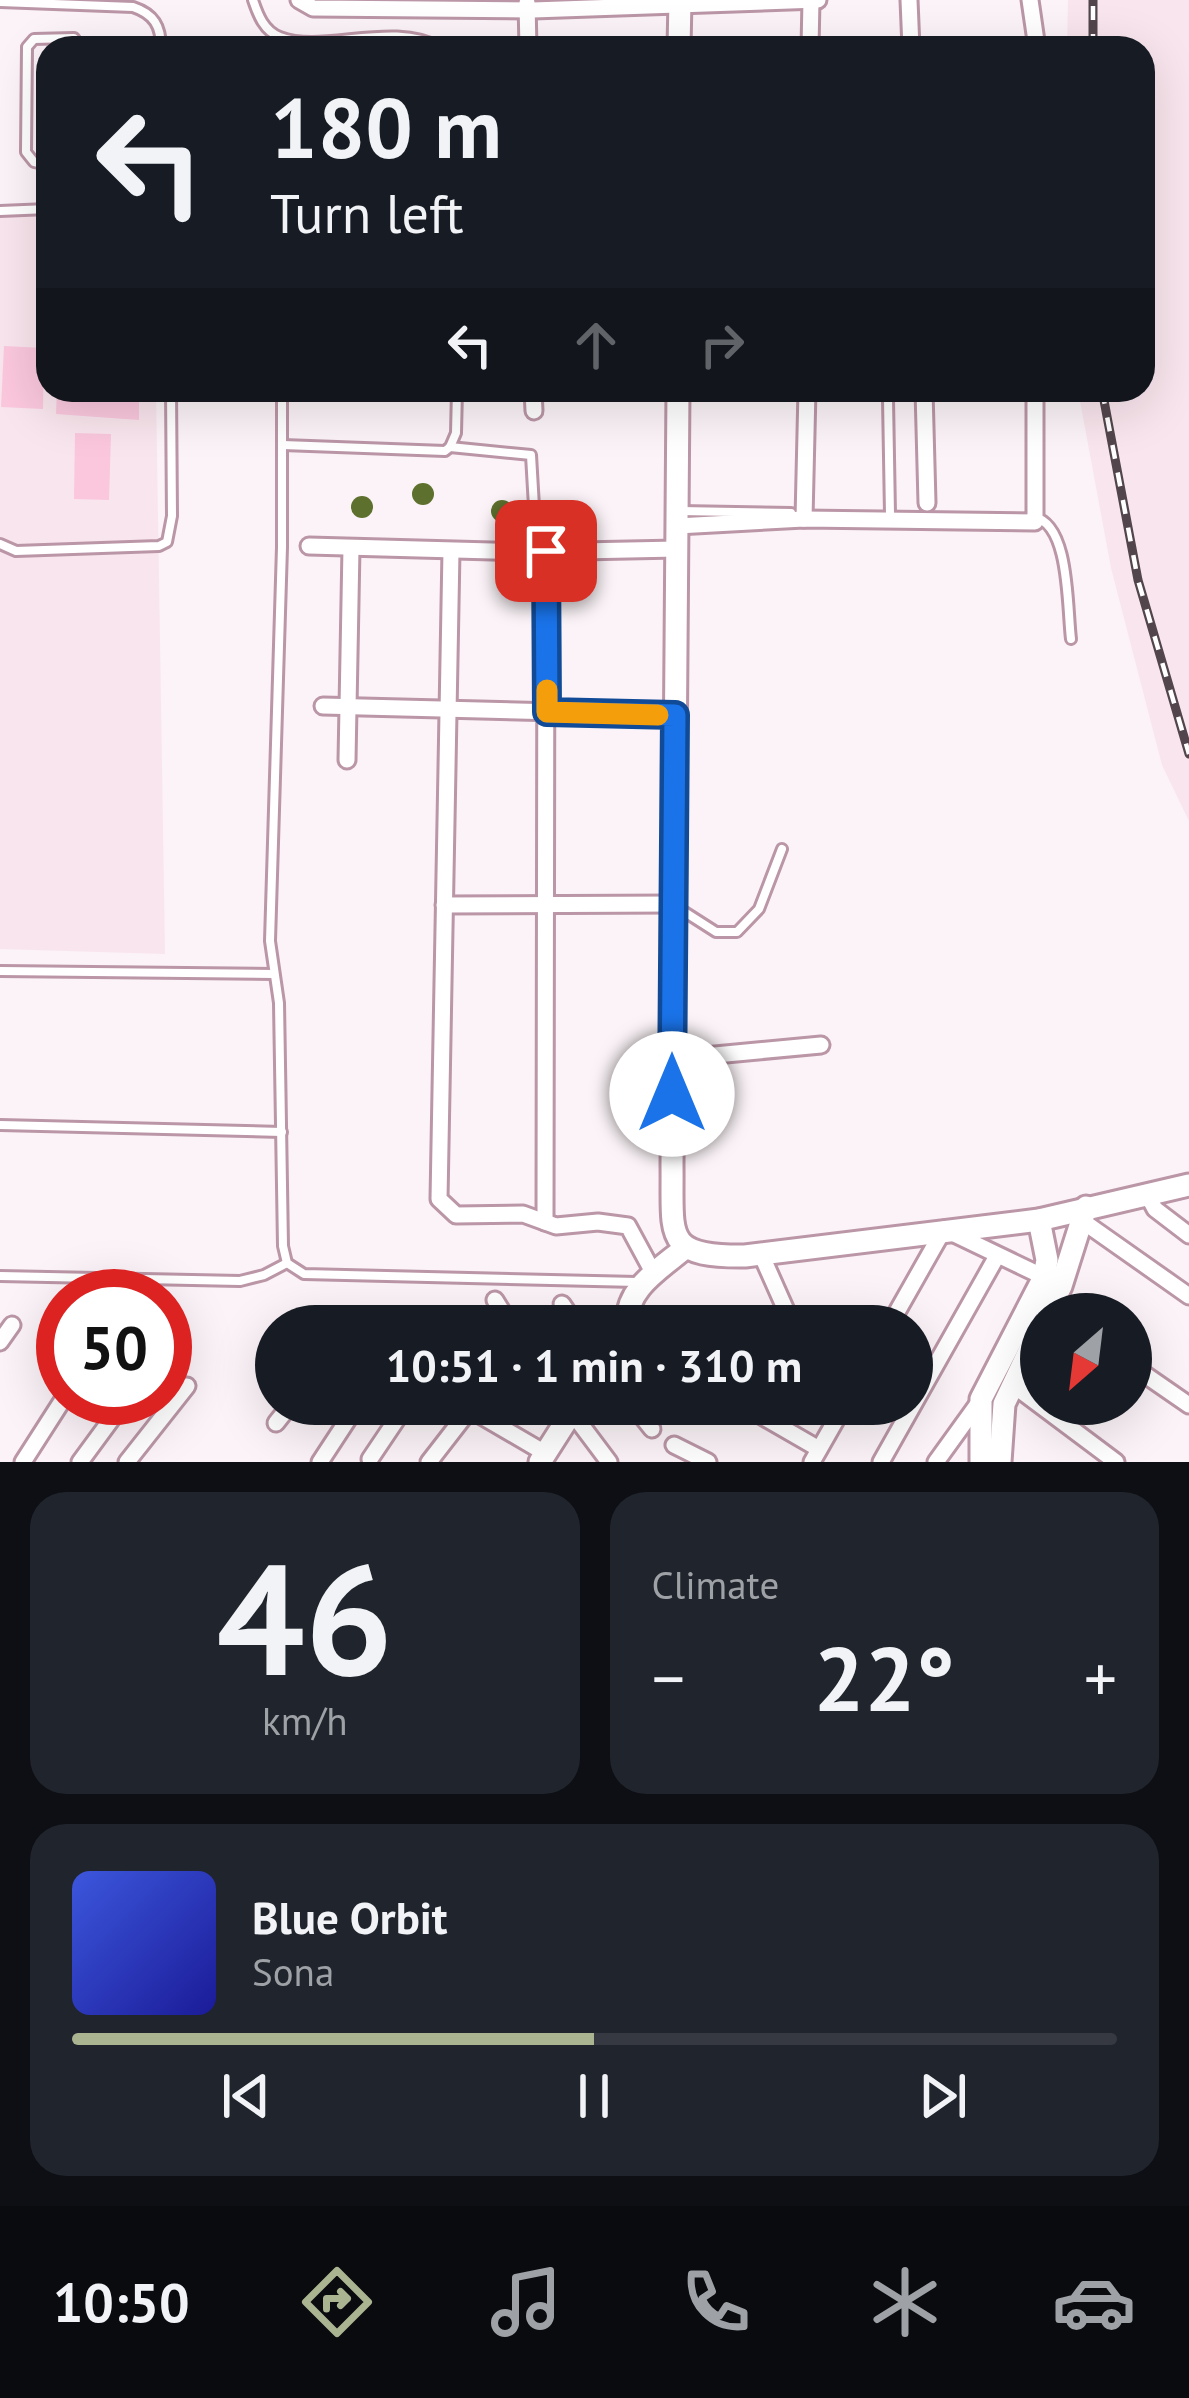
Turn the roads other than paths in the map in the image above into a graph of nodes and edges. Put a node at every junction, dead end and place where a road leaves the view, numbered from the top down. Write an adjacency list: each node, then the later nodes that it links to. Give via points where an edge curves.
1 (253, 0): 11 (lane)
2 (299, 0): 8 (street, via 313,8)
3 (813, 0): 7 (street); 14 (street)
4 (909, 0): 15 (street)
5 (1030, 0): 16 (street)
6 (0, 2): 10 (lane, via 133,7 148,12)
7 (680, 2): 9 (street); 13 (main road)
8 (452, 4): 9 (street)
9 (527, 5): 12 (street)
10 (159, 36)
11 (277, 36)
12 (528, 36)
13 (680, 36)
14 (811, 36)
15 (910, 36)
16 (1034, 36)
17 (36, 39): 18 (lane, via 27,47 26,152)
18 (36, 162)
19 (36, 210): 20 (lane)
20 (0, 211)
21 (170, 402): 39 (lane, via 167,542 16,551)
22 (282, 402): 31 (lane)
23 (457, 402): 32 (lane)
24 (534, 402): 30 (street)
25 (678, 402): 38 (main road)
26 (807, 402): 35 (street)
27 (888, 402): 33 (lane)
28 (924, 402): 34 (street)
29 (1032, 402): 36 (street)
30 (534, 411)
31 (283, 445): 32 (lane, via 434,453); 56 (lane)
32 (450, 447): 37 (lane, via 531,455)
33 (890, 514): 35 (lane); 36 (lane)
34 (927, 515): 35 (street); 36 (street)
35 (804, 516): 38 (street)
36 (1033, 517): 44 (lane, via 1059,536)
37 (535, 524)
38 (677, 528): 43 (street); 49 (main road)
39 (0, 544)
40 (309, 546): 41 (street)
41 (351, 548): 42 (street); 46 (street)
42 (451, 551): 43 (street); 47 (street)
43 (546, 551): 48 (street)
44 (1070, 639)
45 (323, 706): 46 (street)
46 (348, 708): 47 (street); 50 (street)
47 (448, 710): 48 (street); 53 (street)
48 (547, 712): 49 (street); 54 (street)
49 (675, 715): 52 (main road)
50 (347, 760)
51 (782, 849): 52 (lane, via 759,909 736,932 716,932)
52 (674, 904): 54 (street); 58 (main road)
53 (444, 905): 54 (street); 65 (street, via 439,1199 456,1215 523,1214)
54 (548, 905): 65 (street)
55 (0, 970): 56 (lane)
56 (274, 974): 60 (lane)
57 (821, 1045): 58 (street)
58 (673, 1059): 68 (main road, via 673,1227)
59 (0, 1125): 60 (lane)
60 (282, 1132): 71 (lane)
61 (1189, 1185): 62 (main road)
62 (1148, 1194): 63 (main road); 67 (street, via 1155,1210)
63 (1084, 1214): 64 (main road); 75 (main road); 76 (street)
64 (1039, 1220): 66 (main road); 73 (main road)
65 (545, 1222): 74 (street, via 628,1226)
66 (944, 1229): 69 (main road); 70 (street); 81 (street)
67 (1189, 1234)
68 (685, 1248): 69 (main road, via 701,1257); 74 (main road)
69 (761, 1254): 80 (street)
70 (997, 1256): 73 (street); 113 (street)
71 (287, 1262): 72 (lane, via 239,1281); 74 (lane, via 304,1274)
72 (0, 1276)
73 (1044, 1277): 87 (main road)
74 (650, 1278): 79 (main road)
75 (1058, 1293)
76 (1189, 1296)
77 (495, 1300): 78 (street)
78 (498, 1305)
79 (631, 1305)
80 (784, 1305)
81 (901, 1305)
82 (12, 1324): 83 (street)
83 (0, 1342)
84 (1020, 1369): 86 (main road)
85 (1152, 1380): 88 (street)
86 (1012, 1384): 116 (main road); 117 (street)
87 (981, 1399): 114 (street); 115 (main road)
88 (1189, 1406)
89 (47, 1425): 106 (street)
90 (107, 1425): 107 (street)
91 (156, 1425): 108 (street)
92 (344, 1425): 109 (street)
93 (393, 1425): 104 (street)
94 (455, 1425): 110 (street)
95 (495, 1425): 105 (street)
96 (561, 1425): 105 (main road)
97 (584, 1425): 111 (street)
98 (649, 1425): 101 (street)
99 (771, 1425): 103 (street)
100 (832, 1425): 103 (street)
101 (652, 1429)
102 (674, 1444): 112 (street)
103 (815, 1456)
104 (370, 1459)
105 (542, 1459)
106 (23, 1462)
107 (80, 1462)
108 (127, 1462)
109 (320, 1462)
110 (429, 1462)
111 (609, 1462)
112 (708, 1462)
113 (881, 1462)
114 (936, 1462)
115 (981, 1462)
116 (1000, 1462)
117 (1116, 1462)

